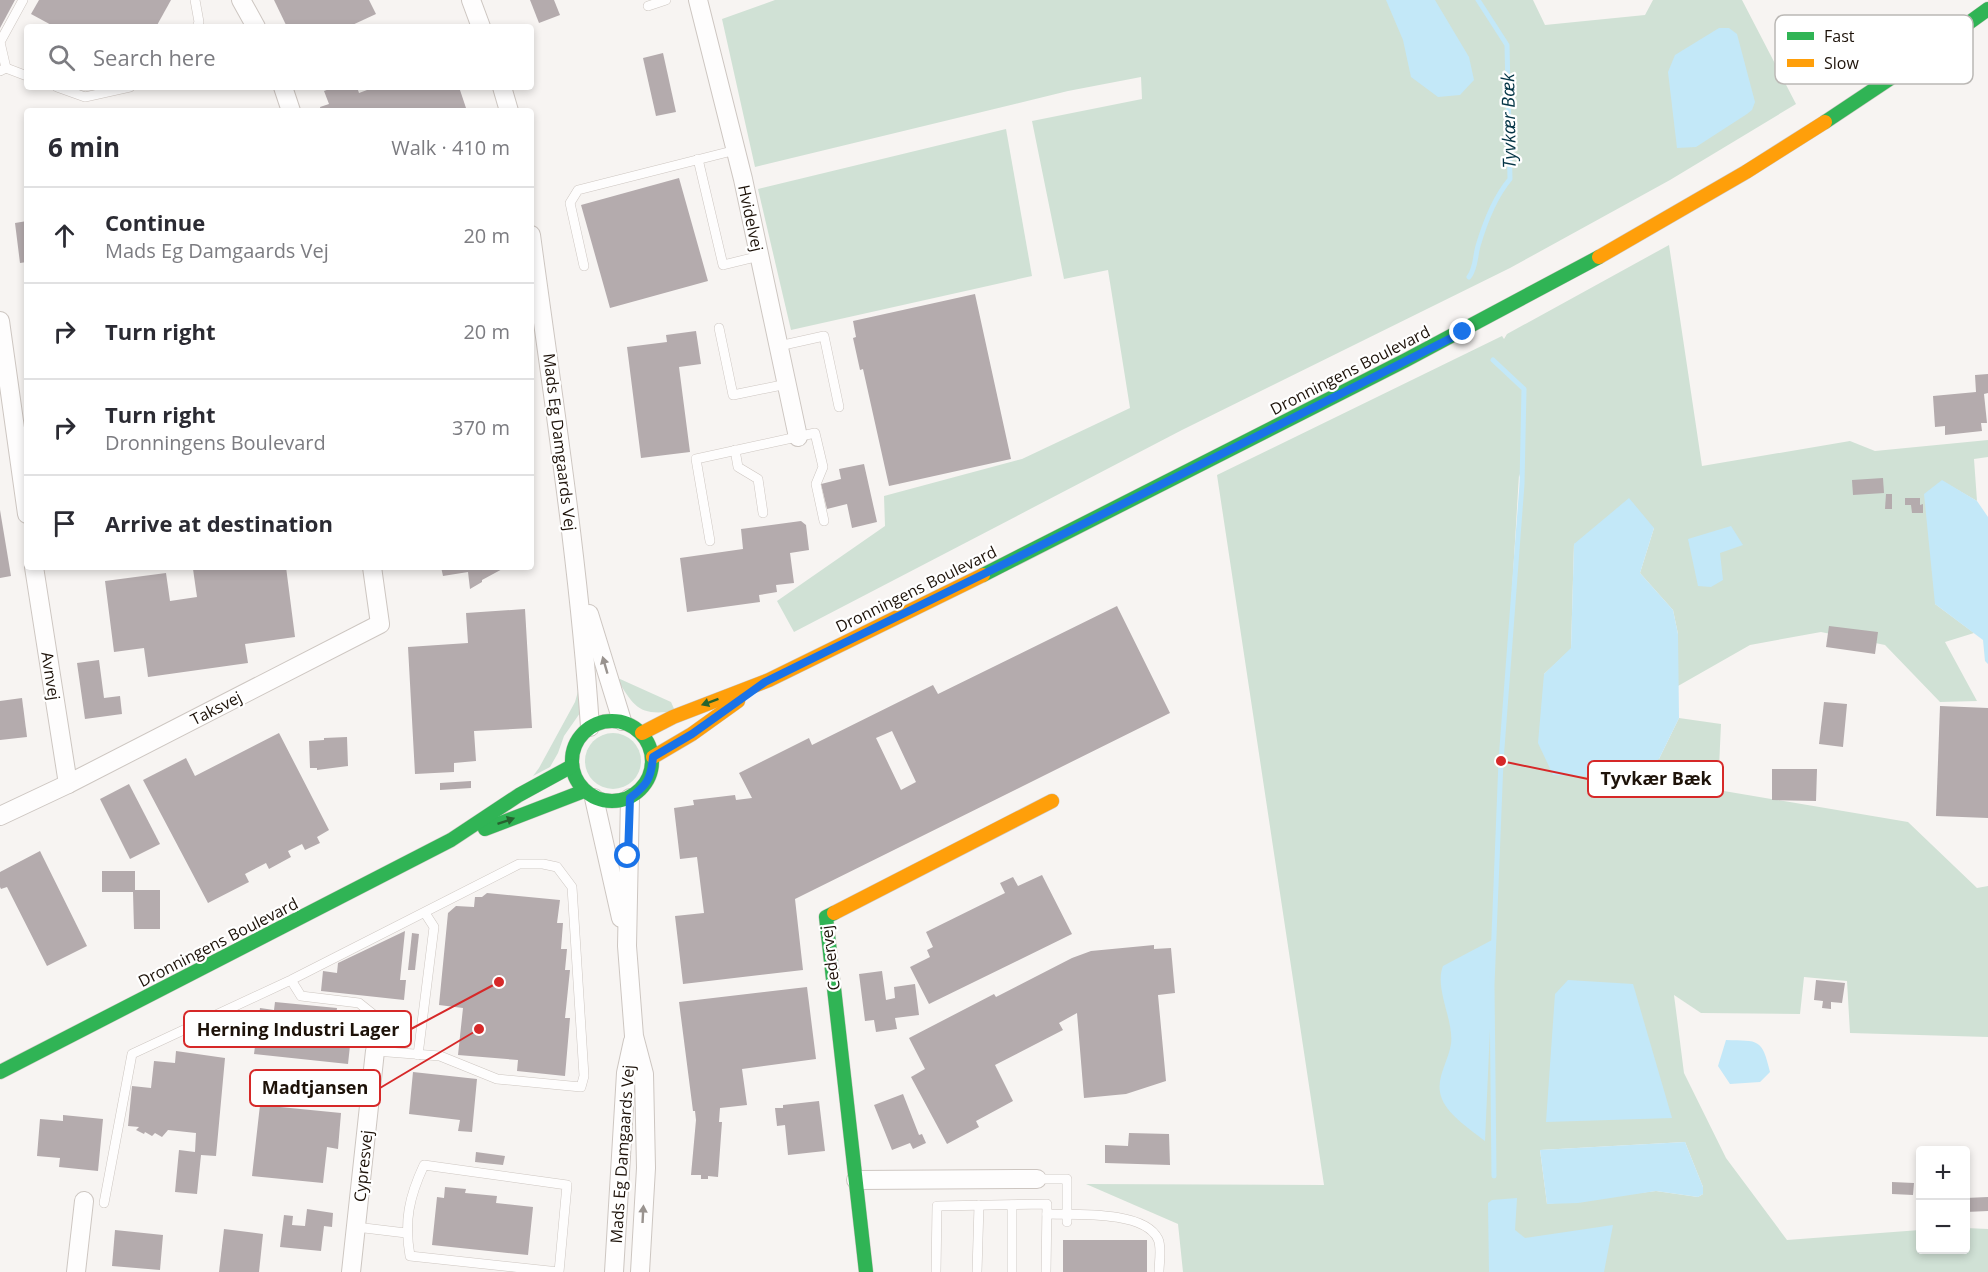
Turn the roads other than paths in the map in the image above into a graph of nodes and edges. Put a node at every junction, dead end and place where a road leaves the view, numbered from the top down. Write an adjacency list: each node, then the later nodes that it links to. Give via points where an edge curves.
1 (23, 0): 13 (lane, via 0,42)
2 (195, 0): 10 (lane)
3 (241, 0): 11 (street)
4 (471, 0): 12 (street)
5 (666, 0): 7 (lane)
6 (698, 0): 22 (street, Hvidelvej)
7 (648, 6)
8 (1988, 9): 9 (main road, Dronningens Boulevard)
9 (1973, 20)
10 (199, 24)
11 (254, 24)
12 (480, 24)
13 (3, 69): 14 (lane)
14 (24, 75)
15 (1884, 84): 41 (main road, Dronningens Boulevard, via 1655,225 1463,332)
16 (65, 90): 17 (lane, via 85,97)
17 (116, 90)
18 (284, 90): 20 (street)
19 (503, 90): 21 (street)
20 (290, 108)
21 (508, 108)
22 (735, 150): 23 (lane); 24 (street, Hvidelvej)
23 (698, 159): 24 (lane, via 723,265); 26 (lane, via 578,190 570,203)
24 (760, 256): 29 (street, Hvidelvej)
25 (534, 257): 40 (street, Mads Eg Damgaards Vej)
26 (584, 266)
27 (0, 321): 34 (street)
28 (719, 328): 30 (lane, via 733,395)
29 (779, 346): 30 (street, Hvidelvej); 31 (lane, via 824,336)
30 (787, 384): 32 (street, Hvidelvej)
31 (839, 407)
32 (798, 437): 33 (lane); 36 (lane, via 815,433 824,467 816,484)
33 (735, 450): 35 (lane, via 738,466 758,480); 37 (lane, via 696,459)
34 (24, 493)
35 (763, 513)
36 (824, 520)
37 (710, 541)
38 (34, 570): 47 (street, Avnvej)
39 (372, 570): 47 (street, Taksvej, via 380,624)
40 (578, 578): 42 (street, Mads Eg Damgaards Vej, one-way to 40); 43 (street, Mads Eg Damgaards Vej)
41 (765, 682): 44 (main road, Dronningens Boulevard, one-way to 44, via 656,723); 45 (main road, Dronningens Boulevard)
42 (622, 721): 43 (main road, via 605,721); 44 (main road)
43 (590, 727): 46 (main road, via 579,737)
44 (642, 732): 45 (main road)
45 (653, 757): 49 (main road, via 651,774 643,788)
46 (572, 766): 48 (main road, via 576,779); 52 (main road, Dronningens Boulevard)
47 (68, 784): 51 (street, Taksvej)
48 (589, 794): 49 (main road, via 612,802); 52 (main road, Dronningens Boulevard, one-way to 48); 54 (street, Mads Eg Damgaards Vej)
49 (630, 798): 54 (street, Mads Eg Damgaards Vej)
50 (1052, 801): 61 (main road, Cedervej, via 826,917)
51 (0, 816)
52 (450, 840): 59 (main road, Dronningens Boulevard)
53 (425, 913): 55 (lane); 58 (lane, via 434,927); 58 (lane, via 519,864 557,867 572,887 584,1076 581,1087 497,1079 440,1056)
54 (627, 946): 56 (street, Mads Eg Damgaards Vej)
55 (291, 980): 57 (lane, Cypresvej, via 301,996 359,1003 379,1019); 63 (lane, via 132,1054)
56 (633, 1036): 73 (street, Mads Eg Damgaards Vej, via 626,1072); 74 (street, Mads Eg Damgaards Vej, one-way to 56, via 646,1168 644,1074)
57 (375, 1051): 58 (lane); 68 (street, Cypresvej)
58 (418, 1055)
59 (0, 1072)
60 (1037, 1179): 61 (street); 67 (lane, via 1067,1179)
61 (856, 1180): 75 (main road, Cedervej)
62 (84, 1201): 70 (street)
63 (104, 1203)
64 (979, 1205): 65 (lane); 76 (lane, via 937,1206); 77 (lane)
65 (1012, 1205): 66 (lane, via 1047,1204); 78 (lane)
66 (1047, 1214): 67 (lane); 79 (lane)
67 (1067, 1218): 80 (lane, via 1112,1216 1149,1228 1159,1240)
68 (356, 1227): 69 (lane); 71 (street, Cypresvej)
69 (406, 1233): 72 (lane, via 410,1256); 72 (lane, via 413,1189 424,1165 567,1185)
70 (76, 1272)
71 (351, 1272)
72 (559, 1272)
73 (614, 1272)
74 (640, 1272)
75 (866, 1272)
76 (936, 1272)
77 (977, 1272)
78 (1012, 1272)
79 (1046, 1272)
80 (1160, 1272)

